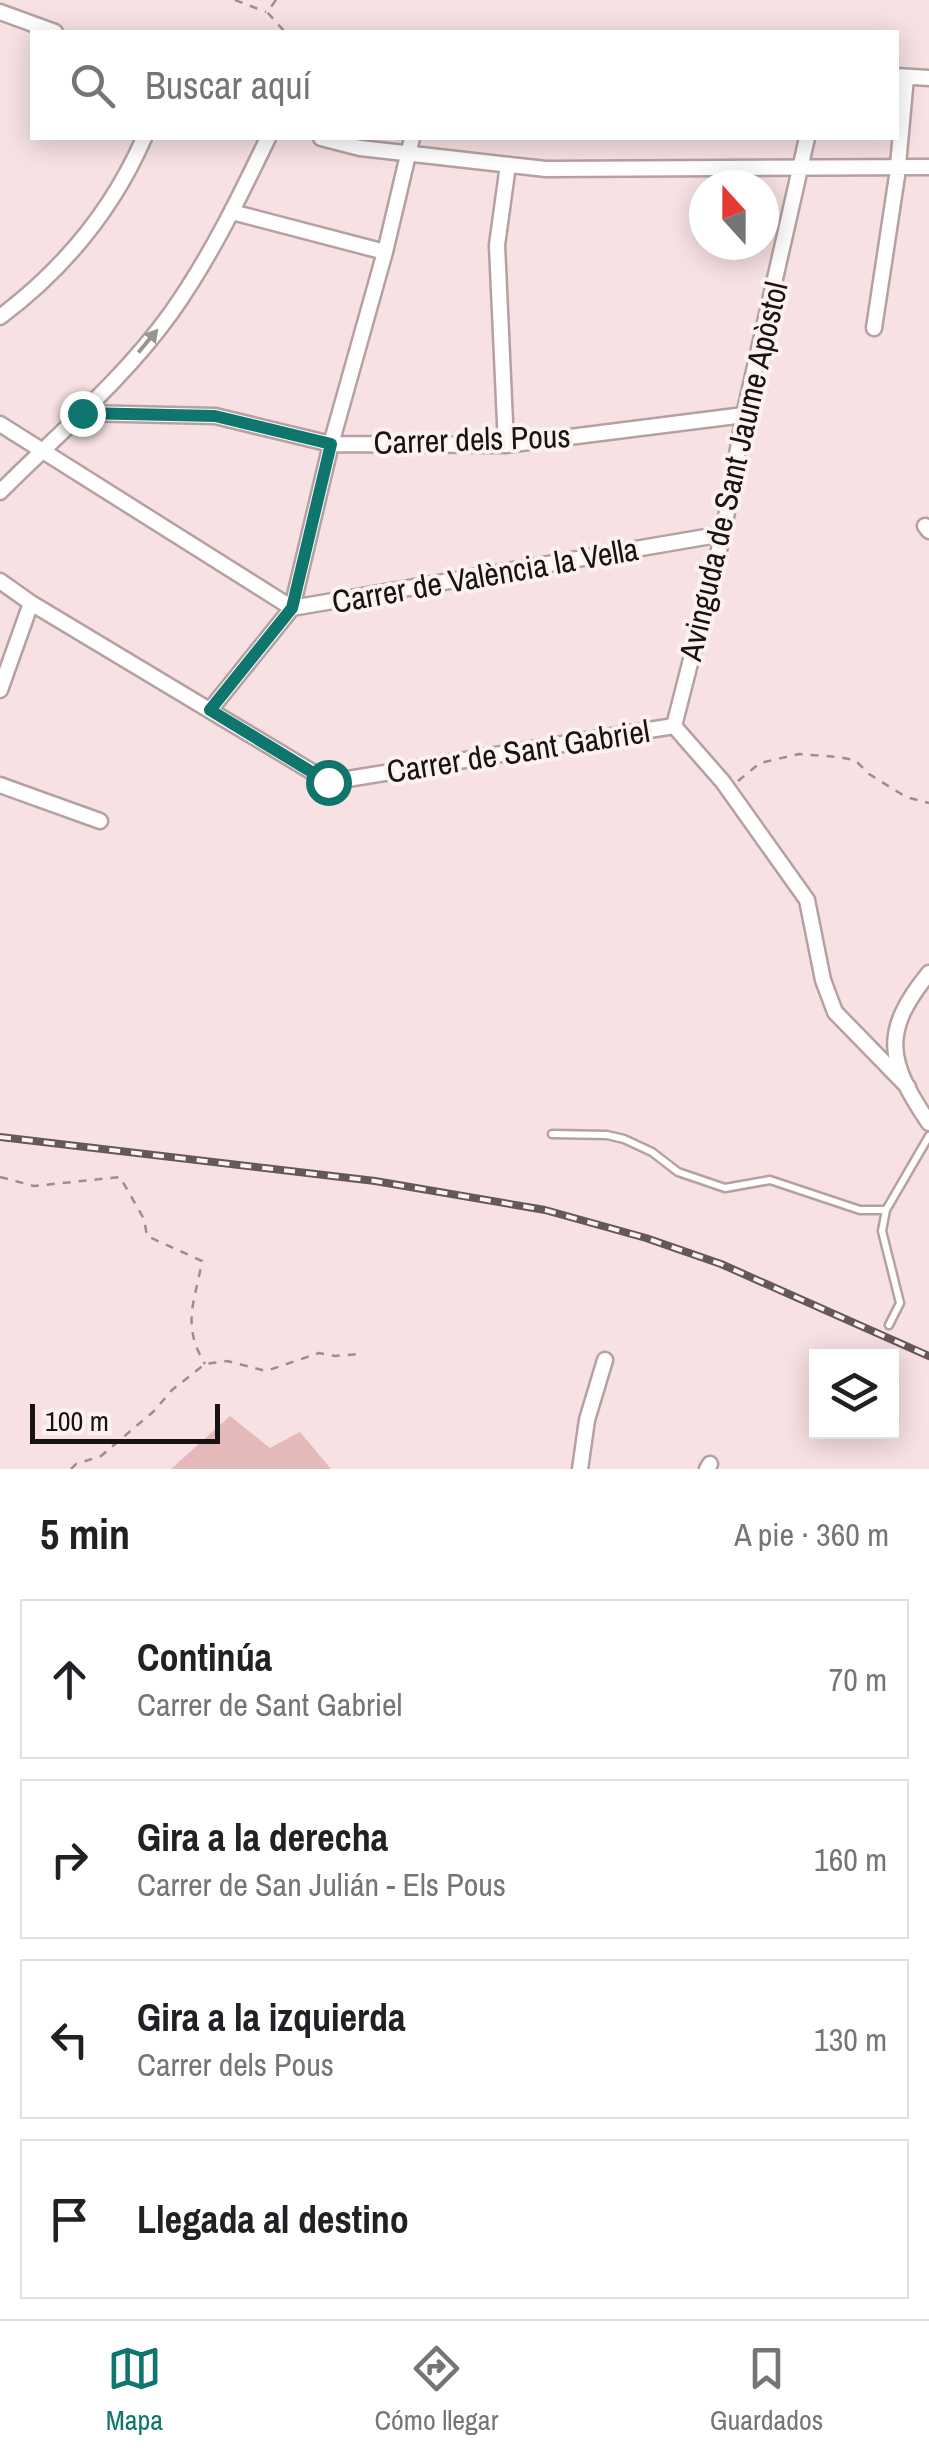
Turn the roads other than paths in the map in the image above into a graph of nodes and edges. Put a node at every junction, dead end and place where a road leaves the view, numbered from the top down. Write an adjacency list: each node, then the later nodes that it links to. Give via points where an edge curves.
1 (0, 12): 2 (street)
2 (49, 30)
3 (901, 76): 4 (street); 5 (street)
4 (929, 78)
5 (899, 137)
6 (143, 140): 19 (street, via 92,230 45,282)
7 (267, 140): 17 (street)
8 (329, 140): 12 (street)
9 (411, 140): 12 (street)
10 (807, 140): 16 (street, Avinguda de Sant Jaume Apòstol)
11 (899, 140): 14 (street)
12 (407, 153): 13 (street); 18 (street)
13 (508, 165): 16 (street); 25 (street, via 497,245)
14 (898, 167): 15 (street); 16 (street); 20 (street)
15 (929, 167)
16 (803, 168): 22 (street, Avinguda de Sant Jaume Apòstol)
17 (232, 212): 18 (street); 21 (street, one-way to 17, via 170,314)
18 (385, 252): 24 (street)
19 (0, 317)
20 (874, 328)
21 (82, 413): 24 (street, Carrer dels Pous, via 215,416); 26 (street)
22 (744, 415): 25 (street, Carrer dels Pous); 28 (street, Avinguda de Sant Jaume Apòstol)
23 (0, 424): 26 (street, Carrer de València la Vella)
24 (331, 444): 25 (street, Carrer dels Pous); 31 (street)
25 (506, 445)
26 (42, 450): 27 (street); 31 (street, Carrer de València la Vella)
27 (0, 492)
28 (724, 534): 31 (street, Carrer de València la Vella); 34 (street, Avinguda de Sant Jaume Apòstol)
29 (0, 580): 30 (street, Carrer de Sant Gabriel)
30 (32, 604): 32 (street); 33 (street, Carrer de Sant Gabriel)
31 (292, 608): 33 (street)
32 (0, 690)
33 (210, 710): 34 (street, Carrer de Sant Gabriel, via 328,782)
34 (674, 726): 38 (street, via 807,900 836,1012)
35 (0, 785): 36 (street)
36 (100, 821)
37 (929, 972): 38 (street, via 905,1004 893,1036)
38 (908, 1088): 39 (street)
39 (929, 1123)
40 (552, 1134): 42 (lane, via 624,1140 678,1172 726,1188 770,1180 860,1210)
41 (929, 1136): 42 (lane)
42 (886, 1210): 43 (lane, via 882,1231 900,1304)
43 (888, 1325)
44 (606, 1360): 45 (street)
45 (580, 1469)

